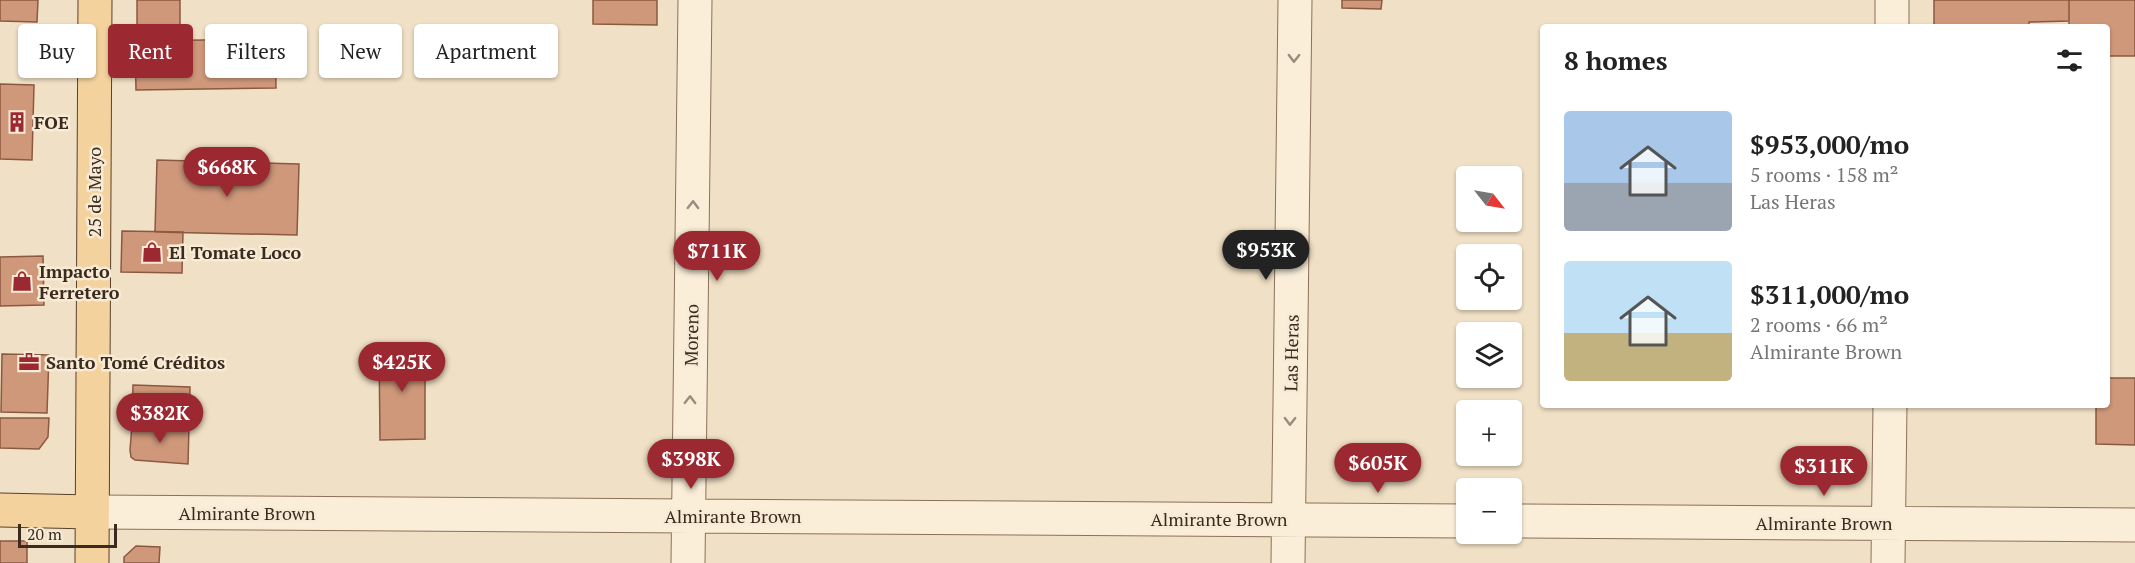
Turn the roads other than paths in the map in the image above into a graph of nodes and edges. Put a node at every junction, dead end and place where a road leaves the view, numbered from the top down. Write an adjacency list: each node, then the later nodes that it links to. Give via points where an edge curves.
1 (95, 0): 8 (main road, 25 de Mayo)
2 (695, 0): 9 (street, Moreno, one-way to 2)
3 (1295, 0): 10 (street, Las Heras, one-way to 10)
4 (1892, 0): 5 (street)
5 (1892, 24)
6 (1890, 408): 13 (street)
7 (0, 510): 8 (main road, Almirante Brown)
8 (92, 512): 9 (street, Almirante Brown); 15 (main road, 25 de Mayo)
9 (689, 516): 10 (street, Almirante Brown); 16 (street, Moreno)
10 (1289, 519): 11 (street, Almirante Brown); 17 (street, Las Heras)
11 (1456, 520)
12 (1522, 521): 13 (street, Almirante Brown)
13 (1889, 523): 14 (street, Almirante Brown); 18 (street)
14 (2135, 525)
15 (92, 563)
16 (688, 563)
17 (1288, 563)
18 (1888, 563)

